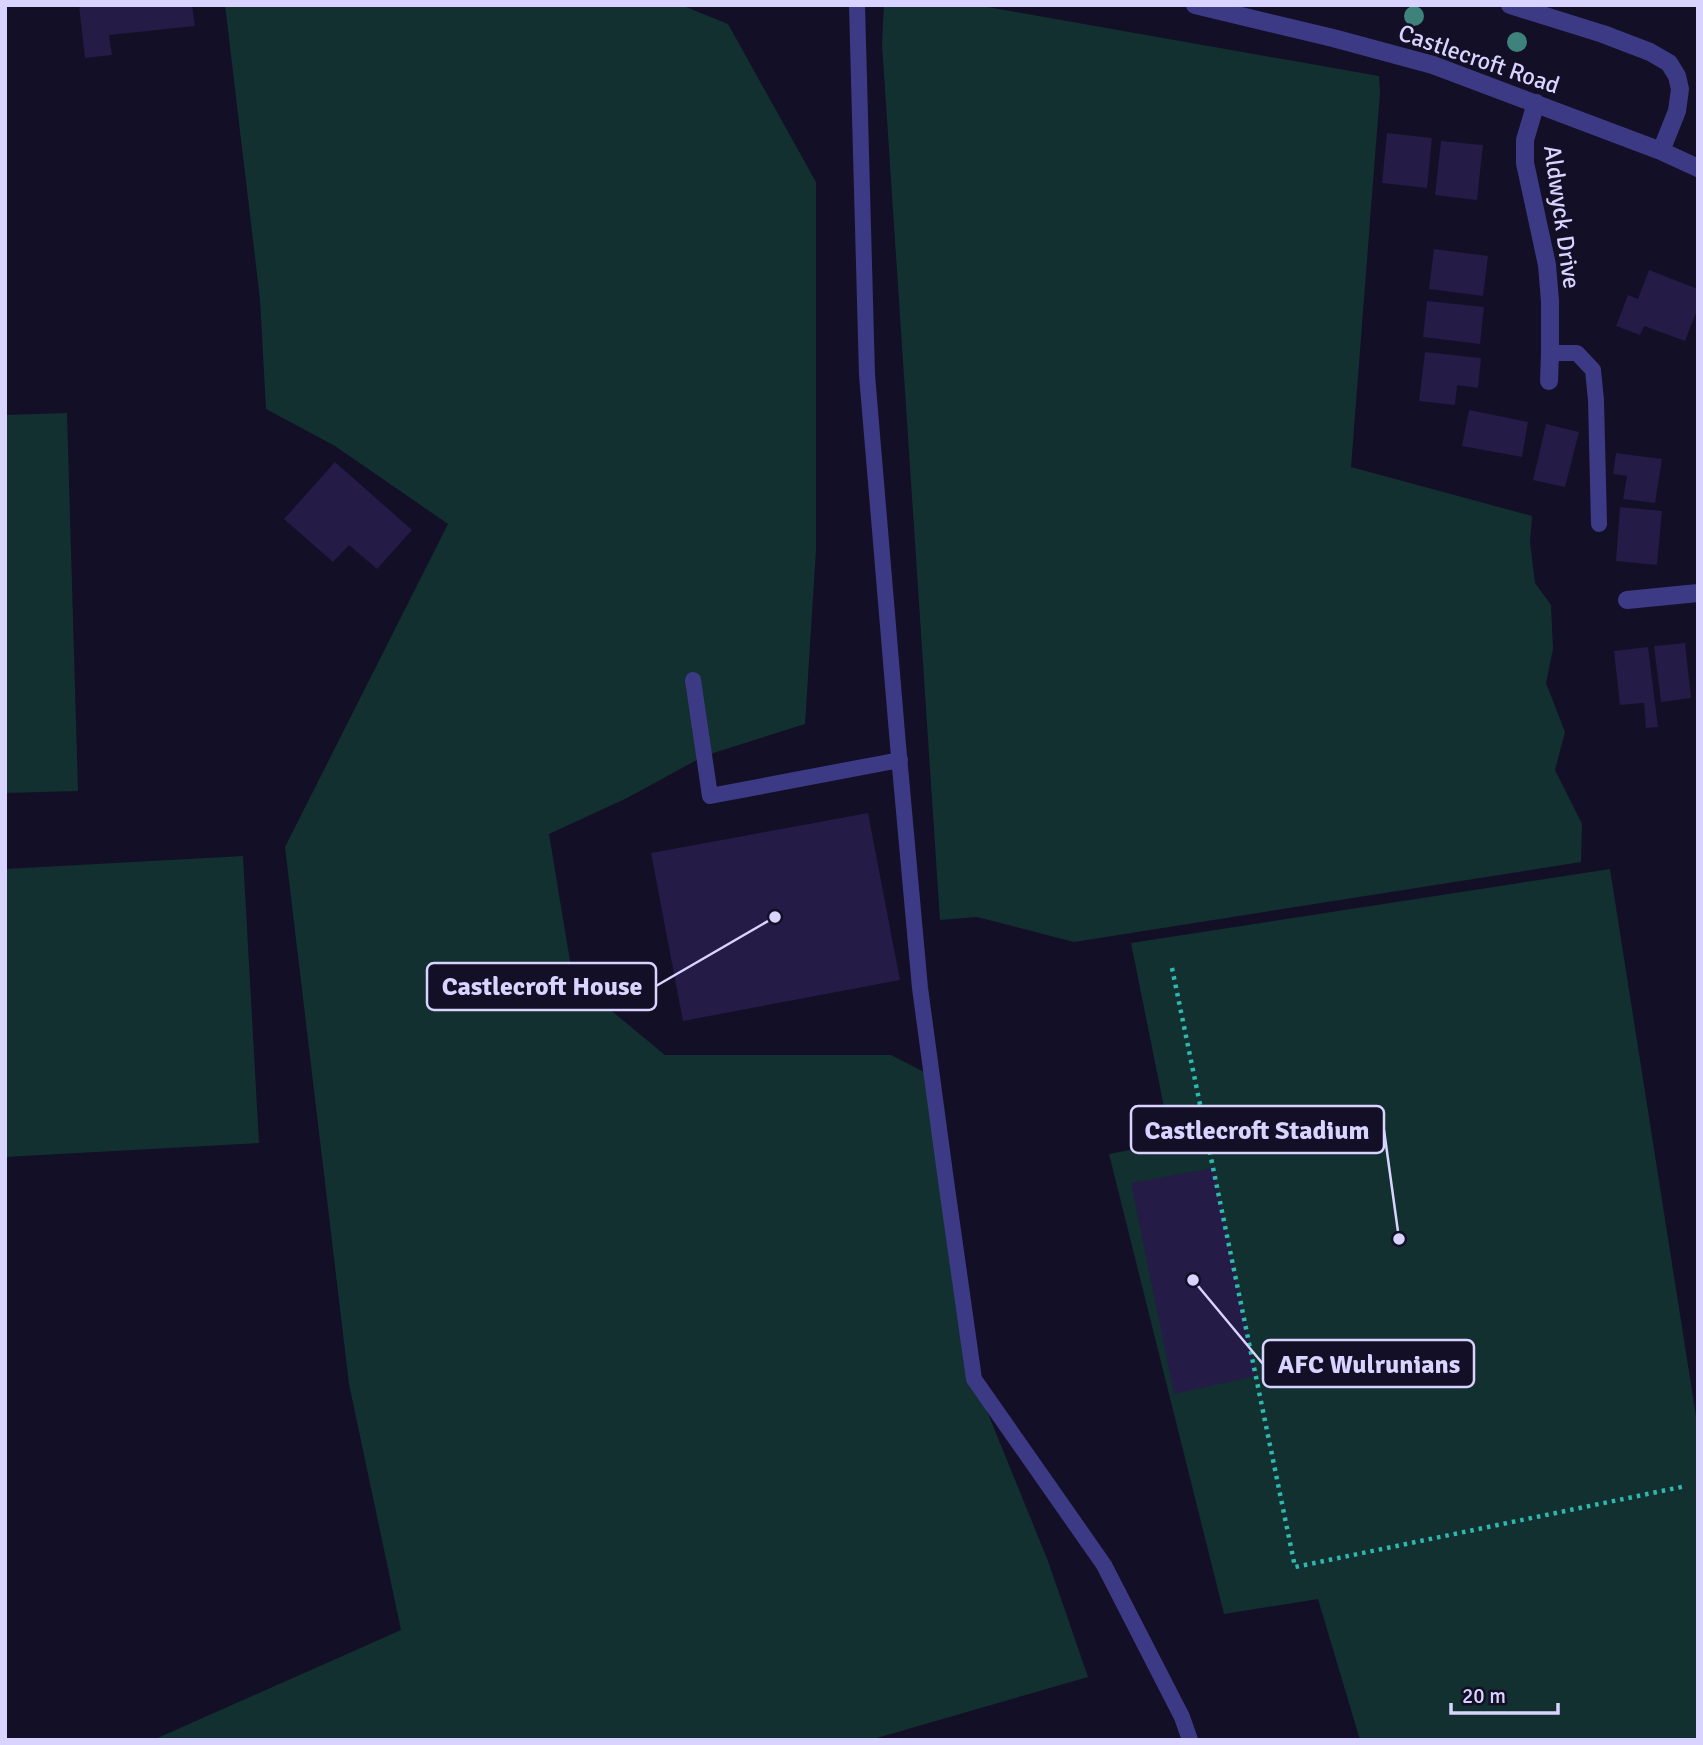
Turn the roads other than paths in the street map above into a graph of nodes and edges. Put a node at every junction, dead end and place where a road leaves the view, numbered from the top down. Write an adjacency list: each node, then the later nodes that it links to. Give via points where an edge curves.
1 (857, 5): 13 (lane, via 867,375)
2 (1195, 5): 4 (street, Castlecroft Road, via 1433,65)
3 (1510, 5): 5 (street, via 1603,34 1669,63 1680,89)
4 (1536, 103): 5 (street, Castlecroft Road); 7 (street, Aldwyck Drive, via 1525,140 1525,163 1547,265)
5 (1661, 152): 6 (street, Castlecroft Road)
6 (1698, 168)
7 (1550, 353): 8 (street, Aldwyck Drive); 9 (lane, via 1577,354 1593,370)
8 (1549, 381)
9 (1599, 524)
10 (1698, 593): 11 (street)
11 (1627, 600)
12 (693, 680): 13 (lane, via 710,796)
13 (900, 760): 14 (lane, via 920,988 975,1379 1104,1565)
14 (1190, 1740)

